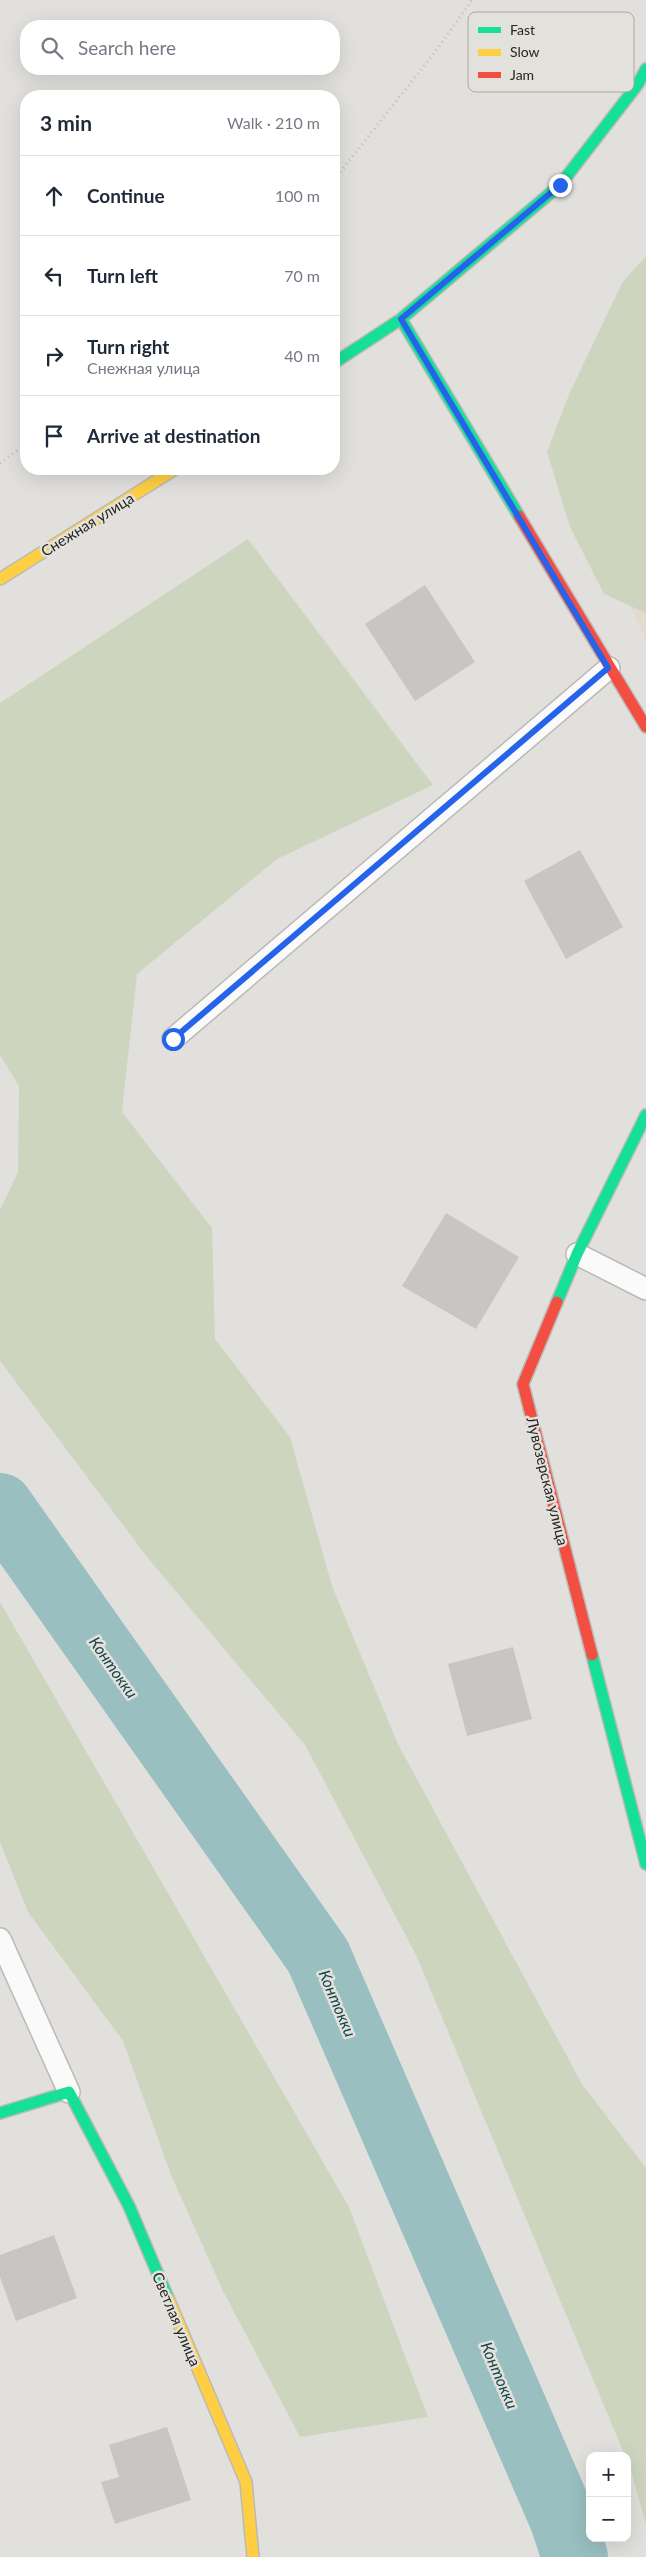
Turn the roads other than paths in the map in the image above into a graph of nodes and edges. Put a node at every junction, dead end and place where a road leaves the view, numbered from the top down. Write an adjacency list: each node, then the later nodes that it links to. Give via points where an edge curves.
1 (646, 69): 2 (street)
2 (634, 89)
3 (632, 92): 4 (street, via 560,185)
4 (401, 319): 5 (street); 8 (street)
5 (340, 359)
6 (165, 475): 7 (street, Снежная улица)
7 (0, 579)
8 (608, 668): 9 (street); 10 (lane)
9 (646, 727)
10 (173, 1039)
11 (646, 1115): 12 (street, Лувозерская улица)
12 (577, 1254): 13 (lane); 14 (street, Лувозерская улица, via 523,1384)
13 (646, 1289)
14 (646, 1864)
15 (0, 1939): 16 (lane)
16 (69, 2092): 17 (street); 18 (street, Светлая улица, via 129,2206 246,2482)
17 (0, 2113)
18 (253, 2557)

